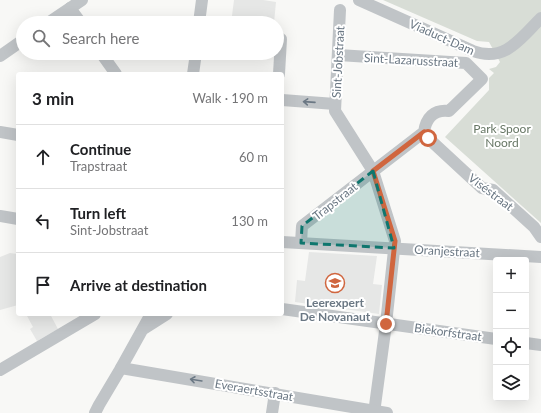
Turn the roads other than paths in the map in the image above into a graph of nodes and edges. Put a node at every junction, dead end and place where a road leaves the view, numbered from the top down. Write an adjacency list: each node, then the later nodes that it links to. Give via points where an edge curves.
1 (82, 0): 4 (street)
2 (202, 0): 8 (street)
3 (358, 0): 9 (street, Viaduct-Dam, via 479,53 499,53 513,46)
4 (70, 8): 6 (street); 7 (street)
5 (340, 10): 11 (street, Sint-Jobstraat)
6 (58, 16)
7 (76, 16)
8 (200, 16)
9 (541, 18)
10 (16, 45): 12 (street)
11 (338, 55): 19 (street, Sint-Lazarusstraat, via 466,63); 21 (street, Sint-Jobstraat)
12 (0, 56)
13 (106, 60): 16 (street)
14 (195, 60): 17 (street)
15 (280, 60): 18 (street)
16 (115, 72)
17 (193, 72)
18 (280, 72)
19 (478, 75): 23 (street, Trapstraat, via 482,79 448,111 432,115 425,124)
20 (284, 100): 21 (street, one-way to 20)
21 (335, 104): 25 (street, Sint-Jobstraat, via 335,111)
22 (0, 132): 24 (street)
23 (424, 132): 25 (street, Trapstraat); 28 (street, Viséstraat, via 482,188 493,190 534,227)
24 (16, 135)
25 (373, 171): 30 (street, Trapstraat, via 302,226); 31 (street, Sint-Jobstraat, via 395,241)
26 (0, 216): 27 (street)
27 (16, 219)
28 (541, 237)
29 (284, 242): 30 (street, Oranjestraat)
30 (301, 243): 31 (street, Oranjestraat)
31 (394, 248): 32 (street, Oranjestraat); 37 (street, Sint-Jobstraat)
32 (541, 257)
33 (284, 309): 37 (street, Biekorfstraat)
34 (91, 316): 43 (street)
35 (150, 316): 38 (street)
36 (164, 316): 38 (street)
37 (386, 324): 39 (street, Biekorfstraat); 45 (street, Sint-Jobstraat)
38 (144, 328): 42 (street)
39 (493, 339)
40 (529, 343): 41 (street)
41 (541, 345)
42 (121, 368): 44 (street, Everaertsstraat, one-way to 42); 46 (street)
43 (0, 370)
44 (275, 394): 45 (street, Everaertsstraat); 47 (street)
45 (374, 412): 48 (street, Everaertsstraat)
46 (95, 413)
47 (272, 413)
48 (387, 413)

